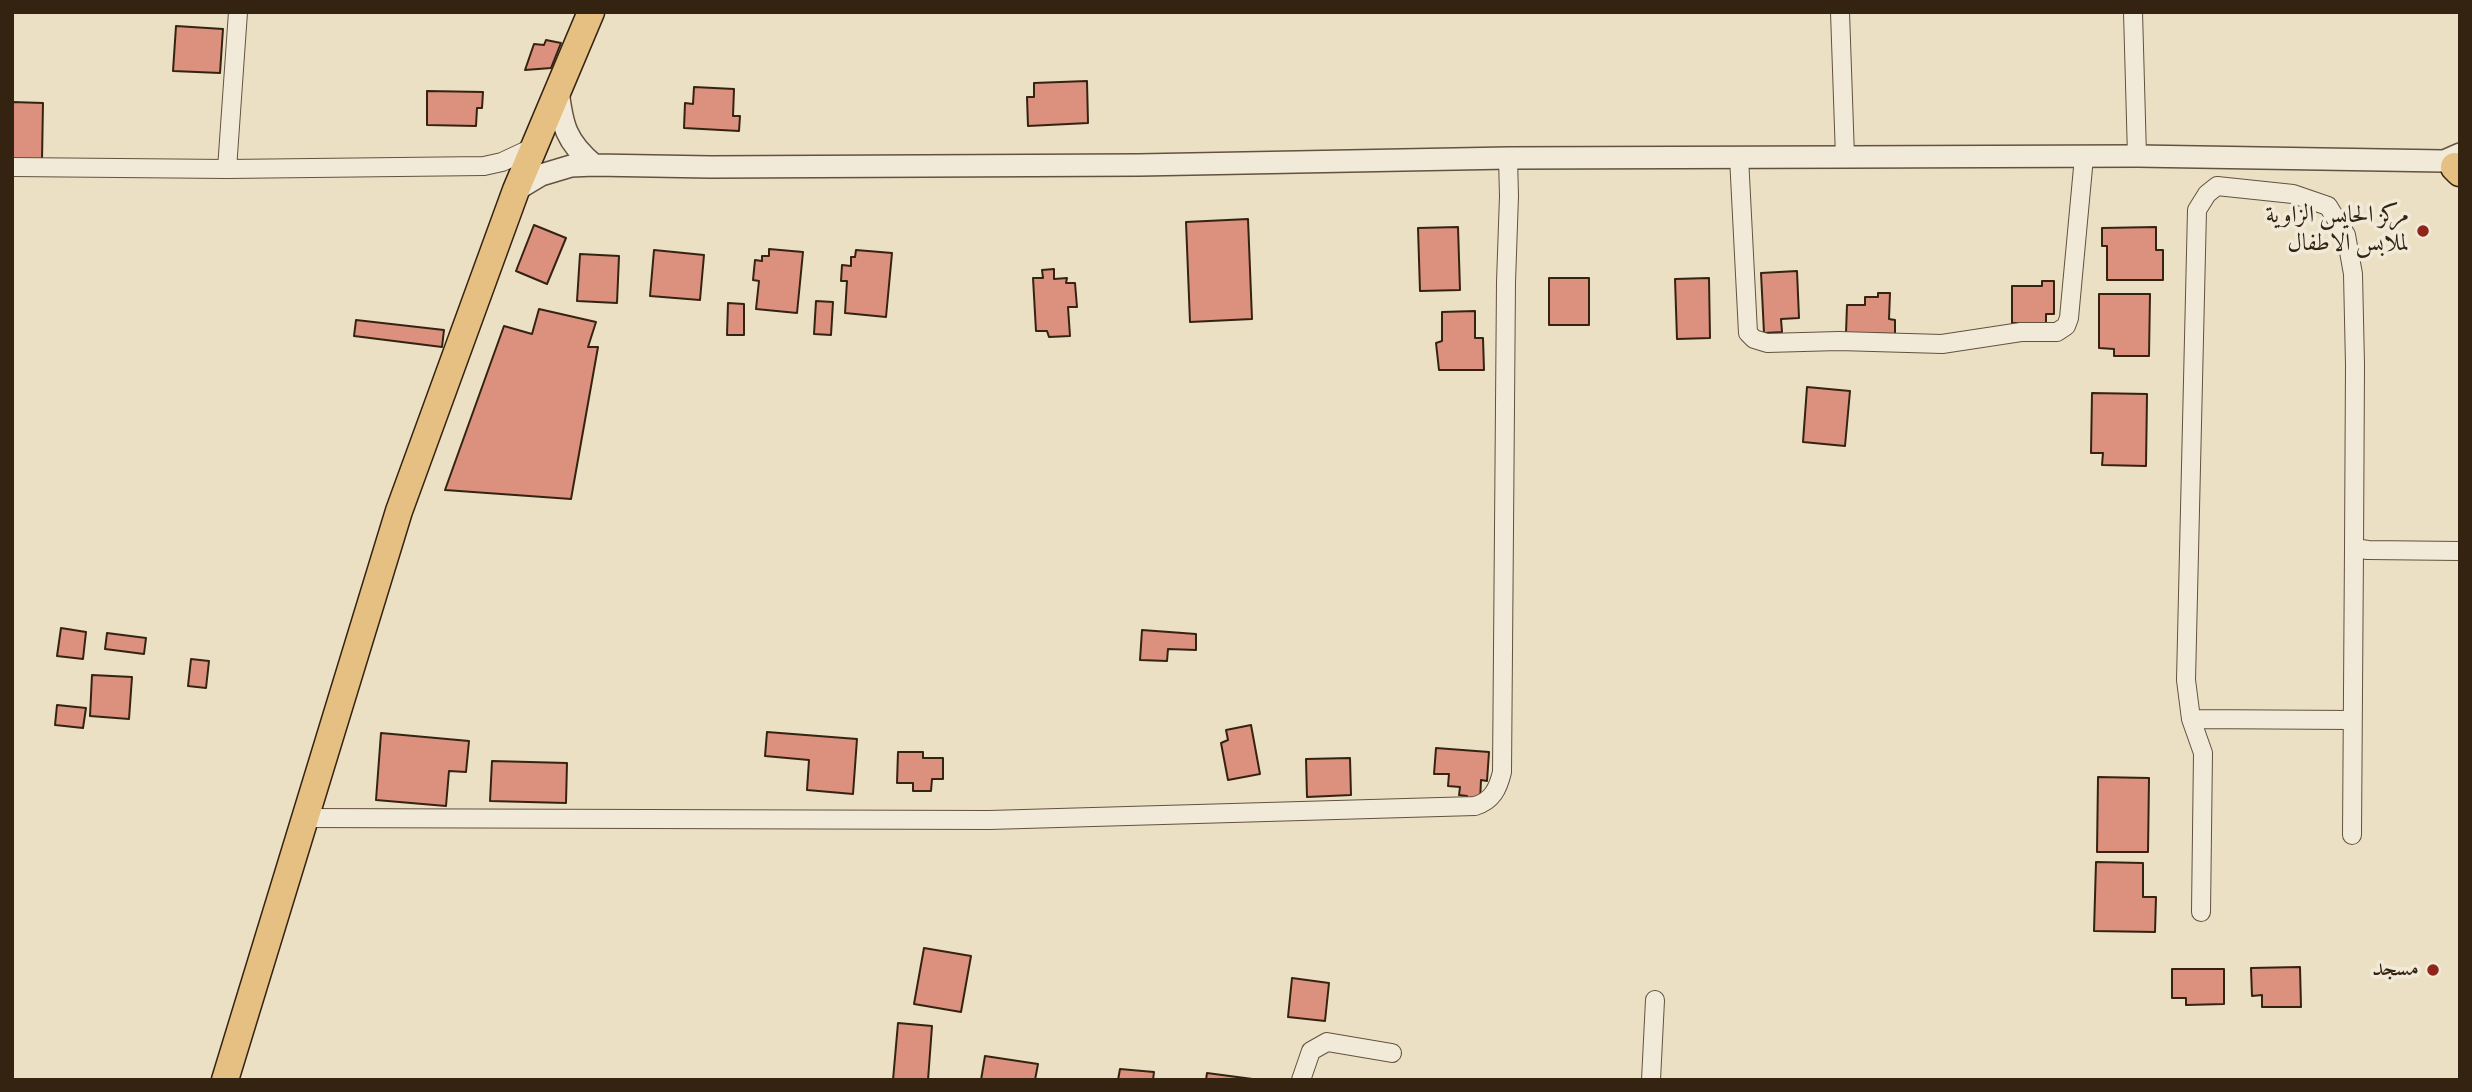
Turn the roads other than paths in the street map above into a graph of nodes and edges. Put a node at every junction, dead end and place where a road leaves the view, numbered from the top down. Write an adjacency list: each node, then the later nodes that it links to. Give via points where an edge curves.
1 (238, 12): 15 (street)
2 (592, 12): 5 (main road)
3 (1840, 12): 9 (street)
4 (2133, 12): 7 (street)
5 (558, 90): 6 (main road); 13 (street, via 571,141)
6 (534, 147): 15 (street, via 484,166); 16 (main road)
7 (2137, 156): 10 (street); 12 (street)
8 (1740, 157): 9 (street); 10 (street, via 1748,333 1768,342 1918,345 2057,332 2066,326); 11 (street)
9 (1845, 157): 10 (street)
10 (2084, 157)
11 (1508, 158): 13 (street, via 1139,165); 21 (street, via 1502,772 1499,785 1484,803 989,820)
12 (2456, 161)
13 (594, 165): 16 (street, via 551,172)
14 (12, 167): 15 (street)
15 (227, 169)
16 (516, 190): 21 (main road, via 399,511)
17 (2354, 548): 18 (street); 19 (street, via 2353,274 2346,236 2328,206 2293,194 2217,186 2197,210 2186,680); 20 (street)
18 (2460, 551)
19 (2191, 719): 20 (street); 23 (street, via 2203,753)
20 (2353, 720): 22 (street)
21 (304, 818): 26 (main road)
22 (2352, 835)
23 (2200, 912)
24 (1655, 1000): 28 (street)
25 (1392, 1053): 27 (street, via 1327,1042 1311,1051)
26 (225, 1080)
27 (1301, 1080)
28 (1651, 1080)

